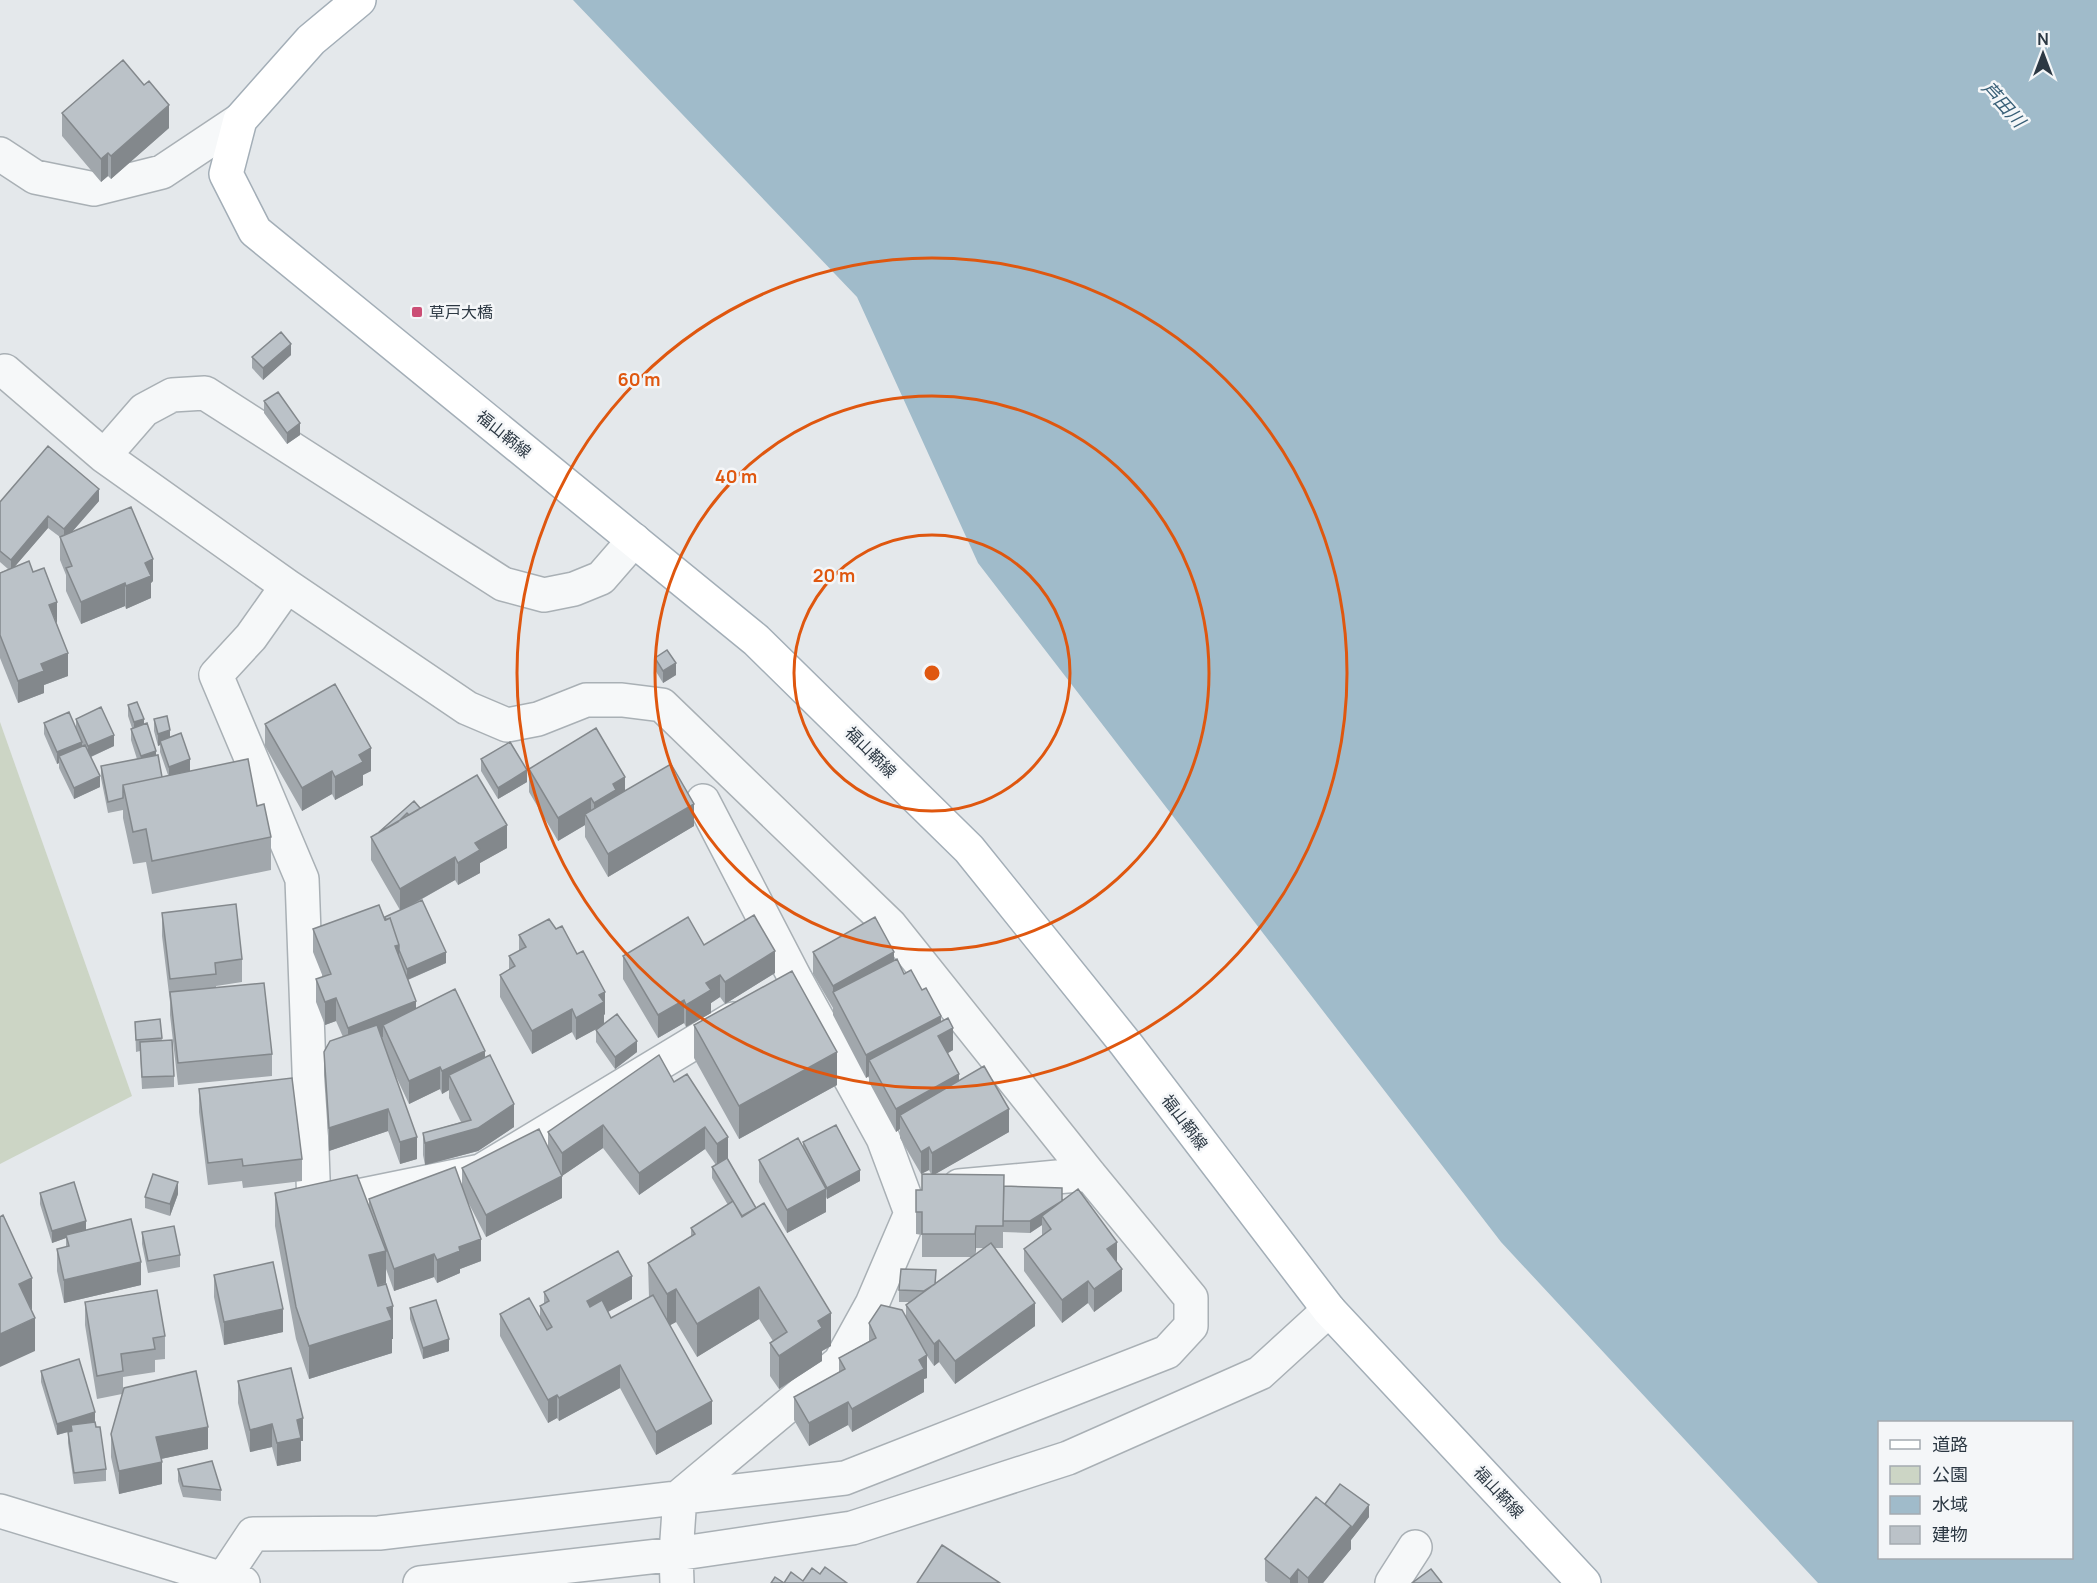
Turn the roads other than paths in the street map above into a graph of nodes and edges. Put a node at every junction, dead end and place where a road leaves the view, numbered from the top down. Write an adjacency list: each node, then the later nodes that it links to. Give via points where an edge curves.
1 (359, 0): 2 (main road, 福山鞆線, via 311,40)
2 (240, 120): 3 (street, via 162,172 94,189 35,177); 6 (main road, 福山鞆線, via 226,174 255,231)
3 (0, 154)
4 (5, 371): 5 (street)
5 (104, 456): 6 (street, via 144,410 172,395 205,393 503,584 544,595 574,589 601,578); 7 (street)
6 (634, 540): 12 (main road, 福山鞆線, via 756,640 969,849)
7 (287, 586): 9 (street, via 251,637 216,675 302,879 314,1205 481,1171); 10 (street, via 467,708 507,725 538,719 586,700 662,705 890,925)
8 (703, 801): 9 (street)
9 (775, 993): 11 (street, via 883,1138)
10 (1089, 1174): 11 (street); 13 (street, via 1191,1298 1191,1326 1167,1352 845,1478)
11 (903, 1191): 13 (street, via 911,1213 872,1304 840,1362)
12 (1329, 1310): 16 (street, via 1260,1373 1068,1458 852,1528); 20 (main road, 福山鞆線)
13 (680, 1496): 16 (street); 17 (street, via 379,1533 253,1534)
14 (0, 1511): 17 (street)
15 (1415, 1547): 19 (street)
16 (676, 1569): 18 (street)
17 (234, 1581)
18 (420, 1583)
19 (1392, 1583)
20 (1584, 1583)

